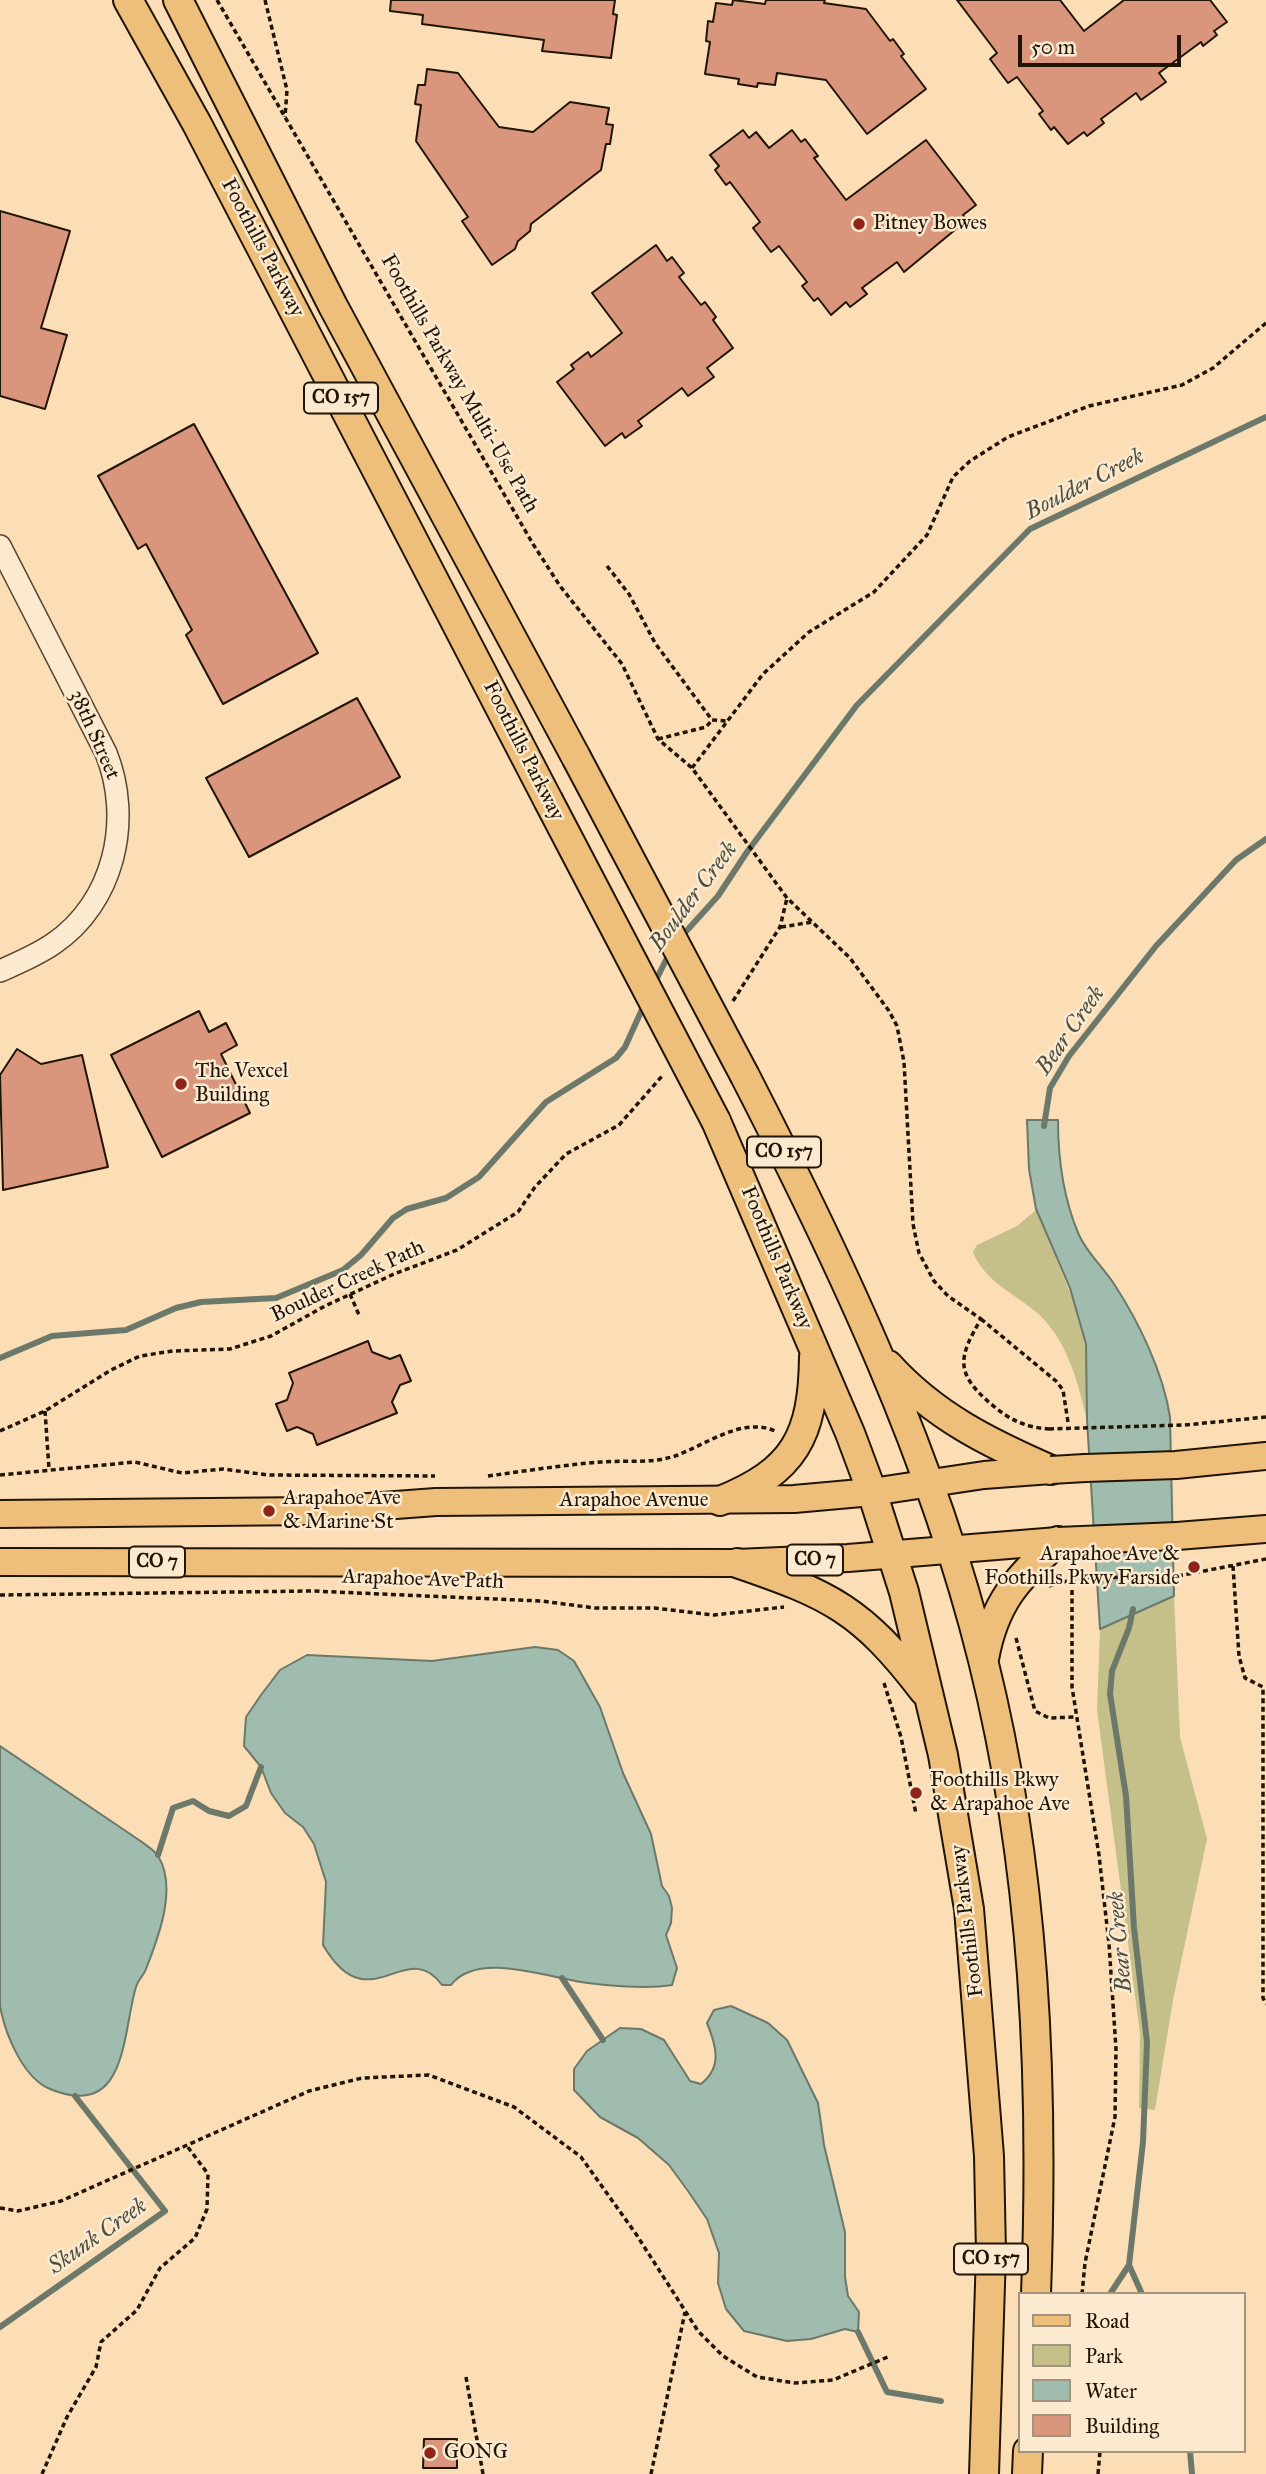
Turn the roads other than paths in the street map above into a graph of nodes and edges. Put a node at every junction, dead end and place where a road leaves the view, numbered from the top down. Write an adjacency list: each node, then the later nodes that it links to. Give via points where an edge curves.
1 (128, 0): 5 (highway, Foothills Parkway / CO 157, bridge, via 229,184 716,1121)
2 (178, 0): 6 (highway, Foothills Parkway / CO 157, bridge, via 333,306 745,1076 823,1228)
3 (0, 546): 4 (street, 38th Street, via 106,753 119,803 112,860 89,909 54,944)
4 (0, 971)
5 (814, 1351): 10 (highway, Foothills Parkway / CO 157); 11 (highway, via 812,1403 797,1443 761,1483)
6 (878, 1354): 8 (highway, via 917,1394 960,1427); 9 (highway, Foothills Parkway / CO 157)
7 (1266, 1456): 8 (main road, Arapahoe Avenue, bridge)
8 (1051, 1470): 9 (main road, Arapahoe Avenue)
9 (927, 1483): 10 (main road, Arapahoe Avenue); 15 (highway, Foothills Parkway / CO 157)
10 (872, 1492): 11 (main road, Arapahoe Avenue); 16 (highway, Foothills Parkway / CO 157)
11 (720, 1501): 12 (main road, Arapahoe Avenue, via 436,1502 315,1511)
12 (0, 1514)
13 (1266, 1529): 14 (main road, CO 7, bridge)
14 (1058, 1541): 15 (main road, CO 7); 19 (highway, via 1006,1596 990,1629)
15 (951, 1548): 16 (main road, CO 7); 19 (highway, Foothills Parkway / CO 157)
16 (892, 1554): 18 (main road, CO 7); 20 (highway, Foothills Parkway / CO 157)
17 (0, 1562): 18 (main road, CO 7)
18 (737, 1563): 20 (highway, via 804,1587 849,1611 885,1642)
19 (984, 1662): 21 (highway, Foothills Parkway / CO 157, via 1014,1820 1032,1957 1040,2134)
20 (931, 1700): 23 (highway, Foothills Parkway / CO 157, via 969,1909 989,2155 991,2253)
21 (1036, 2292)
22 (1028, 2453): 24 (highway)
23 (984, 2474)
24 (1027, 2474)

